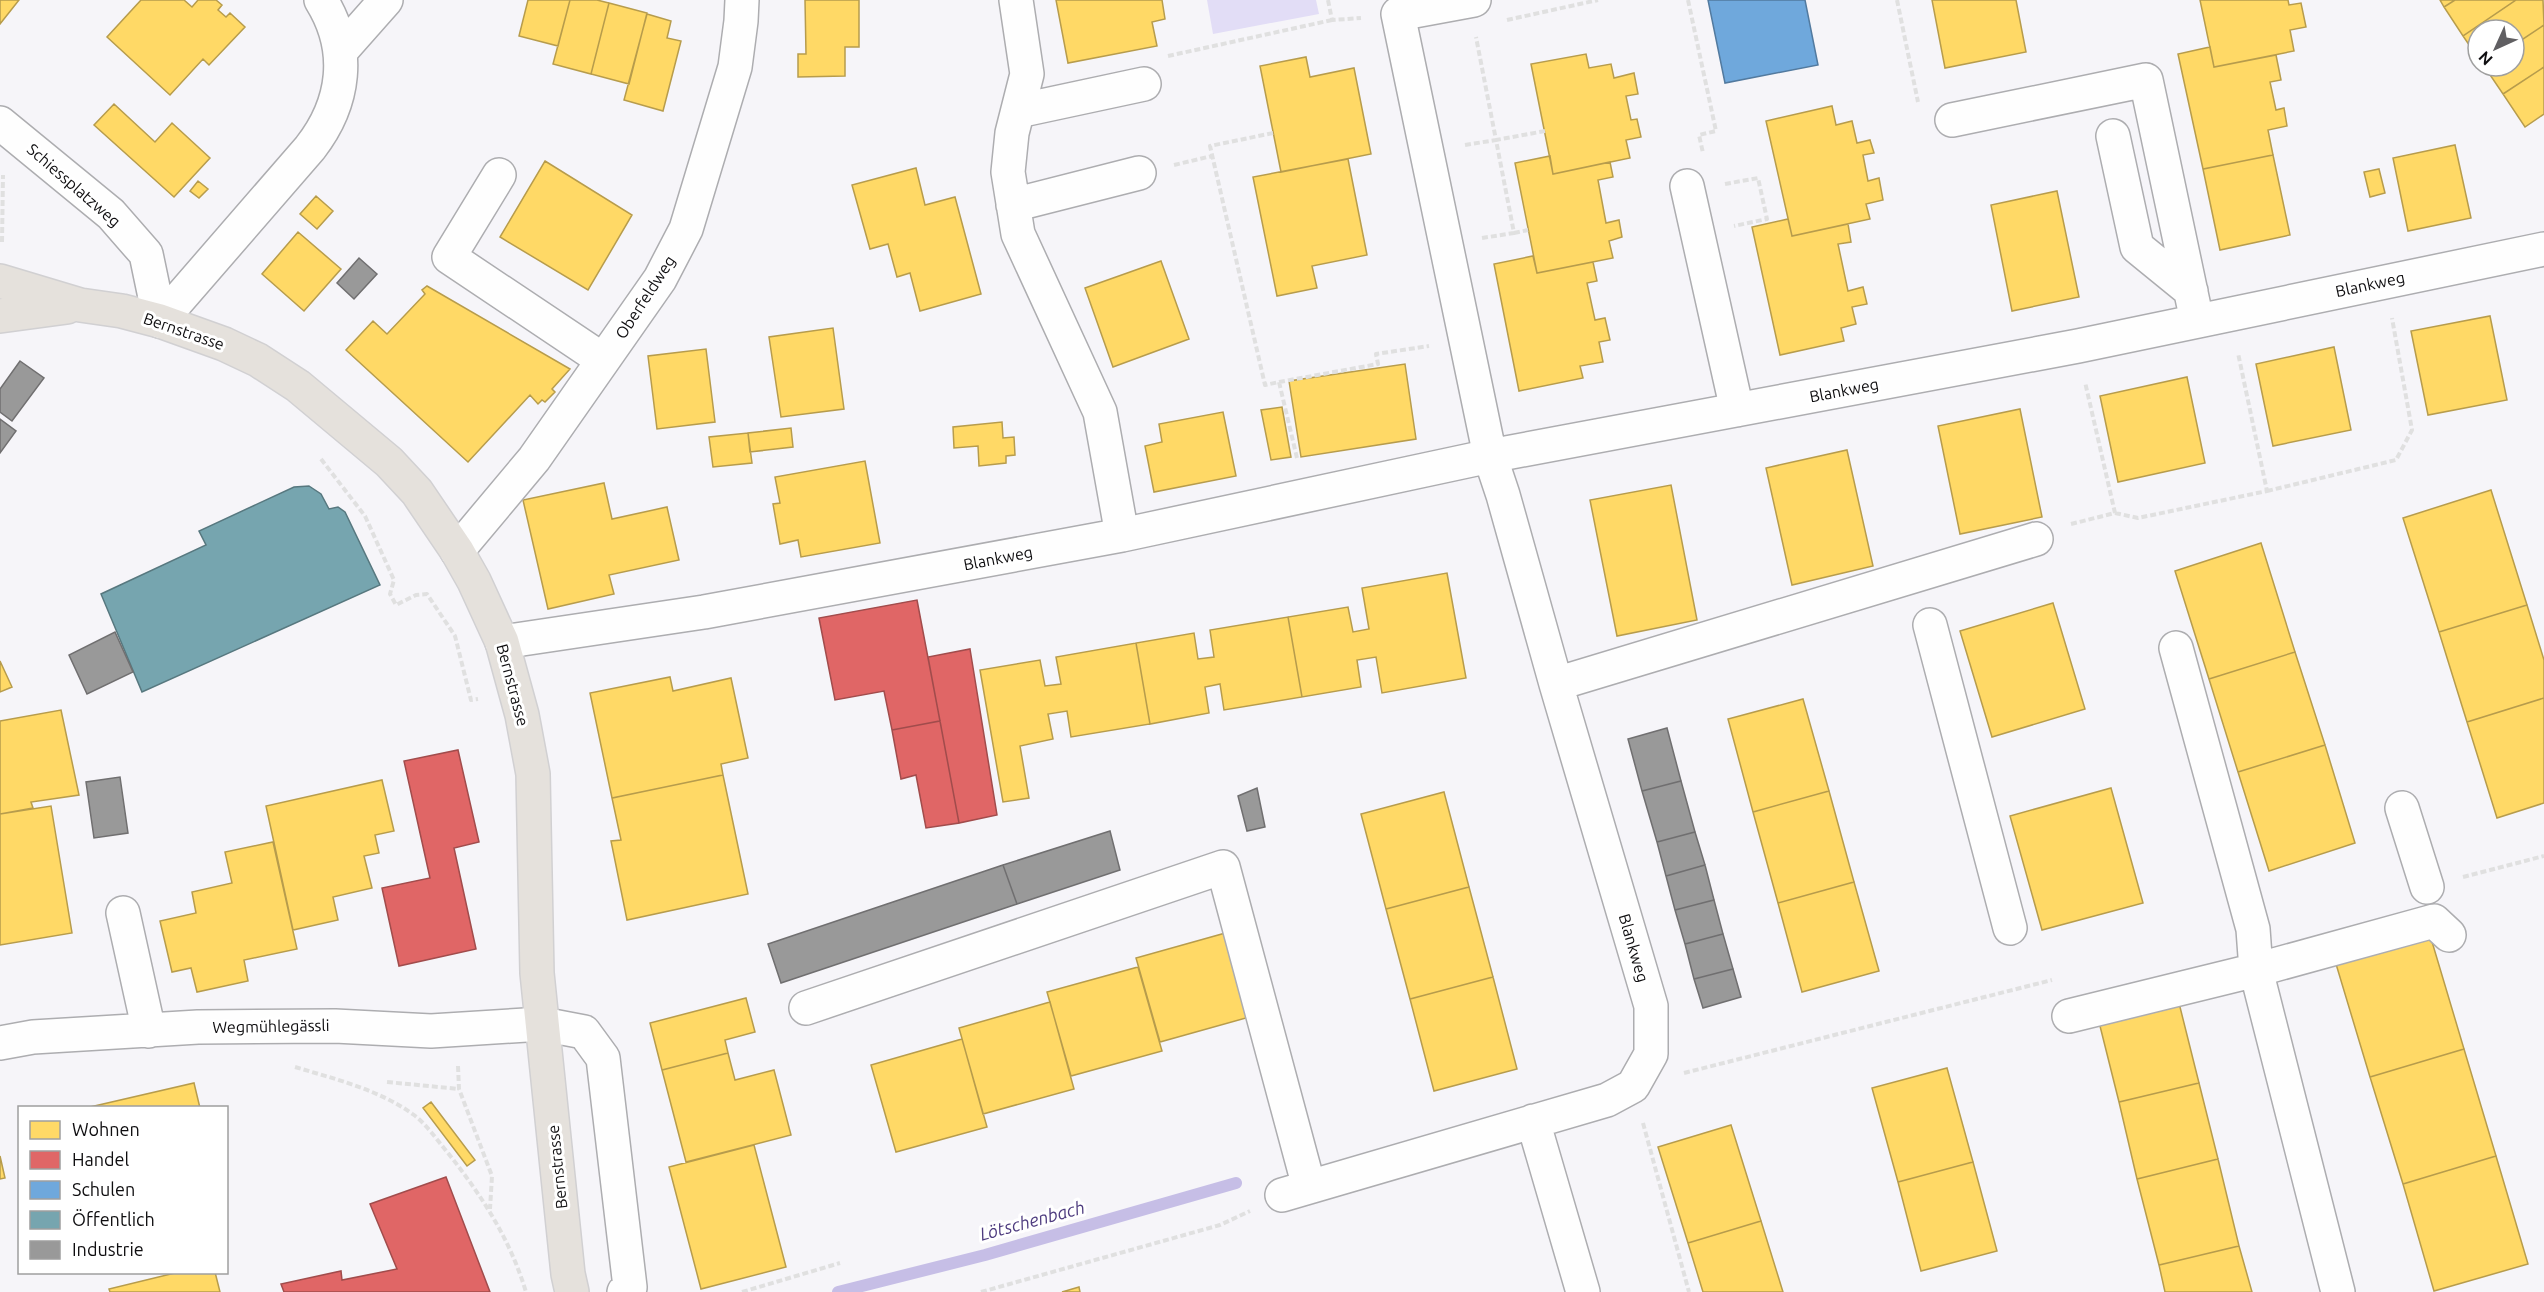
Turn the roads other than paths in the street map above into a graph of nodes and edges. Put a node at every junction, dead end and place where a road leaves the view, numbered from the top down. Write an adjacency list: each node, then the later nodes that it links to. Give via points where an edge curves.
1 (321, 0): 6 (street)
2 (386, 0): 6 (street)
3 (742, 0): 22 (street, Oberfeldweg, via 735,67 686,229 660,279)
4 (1016, 0): 8 (street, via 1027,74)
5 (1474, 14): 24 (street, via 1398,15)
6 (340, 52): 21 (street, via 340,85 327,124)
7 (1144, 84): 8 (street)
8 (1018, 111): 15 (street, via 1008,172)
9 (1952, 120): 19 (street, via 2146,80)
10 (2, 125): 21 (street, Schiessplatzweg, via 111,214 146,254)
11 (2113, 136): 19 (street, via 2137,247)
12 (1138, 173): 15 (street)
13 (499, 175): 22 (street, via 449,257)
14 (1687, 186): 23 (street)
15 (1013, 205): 25 (street, via 1018,234 1100,412)
16 (2544, 249): 19 (street, Blankweg)
17 (1, 267): 18 (main road, Bernstrasse)
18 (80, 305): 20 (main road, Bernstrasse); 21 (main road, Bernstrasse)
19 (2194, 306): 23 (street, Blankweg, via 2078,346)
20 (0, 315)
21 (160, 321): 27 (main road, Bernstrasse, via 233,348 298,386 389,462 417,492)
22 (603, 360): 27 (street, Oberfeldweg, via 534,459)
23 (1737, 410): 24 (street, Blankweg)
24 (1490, 456): 25 (street, Blankweg); 31 (street, Blankweg)
25 (1122, 535): 29 (street, Blankweg, via 704,612)
26 (2036, 539): 31 (street, via 1913,567 1733,620)
27 (457, 551): 29 (main road, Bernstrasse)
28 (1930, 625): 35 (street)
29 (502, 642): 40 (main road, Bernstrasse, via 517,691 533,774 537,973)
30 (2176, 648): 37 (street, via 2253,929)
31 (1556, 684): 43 (street, Blankweg, via 1651,1005 1651,1054 1633,1086 1607,1100)
32 (2402, 808): 33 (street)
33 (2427, 887)
34 (123, 913): 41 (street)
35 (2010, 928)
36 (2449, 935): 37 (street, via 2434,921)
37 (2256, 970): 39 (street); 47 (street)
38 (806, 1008): 43 (street, via 1223,867 1296,1191)
39 (2069, 1016)
40 (542, 1024): 41 (street, Wegmühlegässli, via 457,1030 335,1026); 44 (main road, Bernstrasse); 45 (street, Wegmühlegässli, via 584,1032 603,1058 630,1287)
41 (149, 1031): 42 (street, Wegmühlegässli, via 33,1037)
42 (0, 1043)
43 (1533, 1121): 46 (street)
44 (572, 1292)
45 (624, 1292)
46 (1583, 1292)
47 (2338, 1292)

